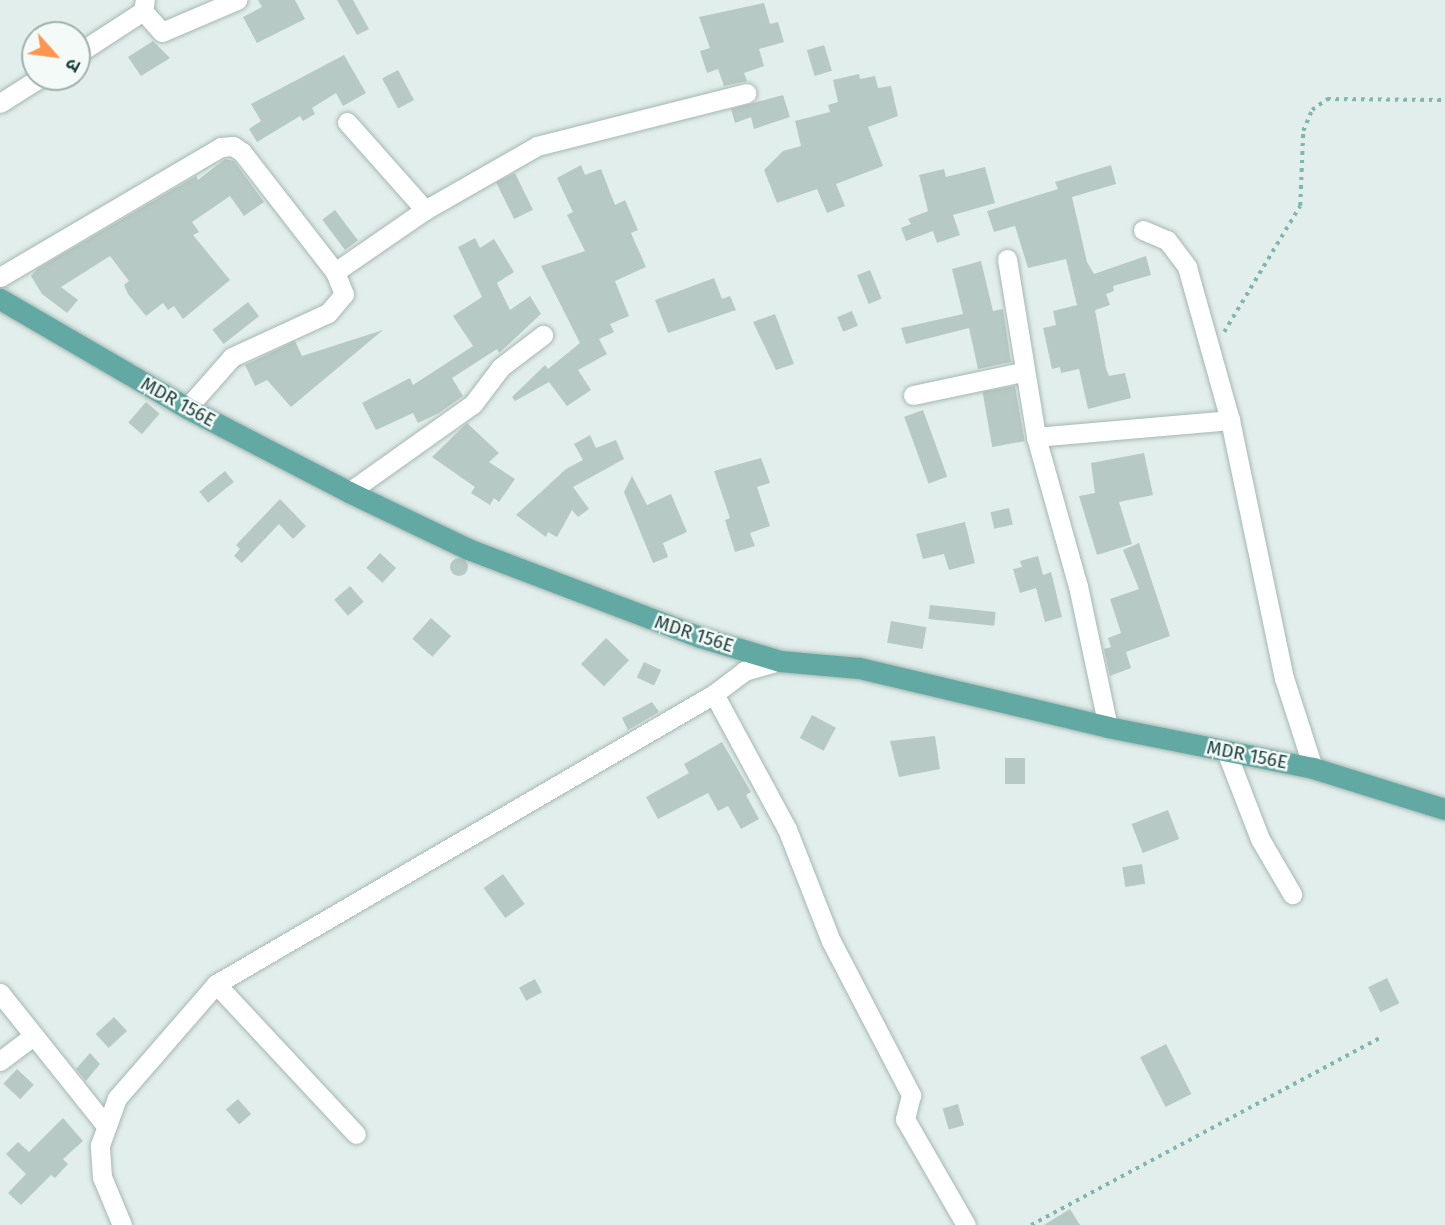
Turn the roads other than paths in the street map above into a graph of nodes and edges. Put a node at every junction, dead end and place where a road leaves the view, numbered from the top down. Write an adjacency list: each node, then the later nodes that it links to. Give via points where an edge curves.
1 (237, 0): 2 (street, via 162,32)
2 (144, 5): 3 (street)
3 (91, 44)
4 (21, 90): 6 (street)
5 (746, 93): 8 (street, via 537,146)
6 (0, 103)
7 (346, 122): 8 (street)
8 (425, 210): 11 (street)
9 (1143, 230): 18 (street, via 1167,240 1187,267)
10 (1007, 259): 15 (street)
11 (335, 272): 12 (street, via 233,146 221,147); 17 (street, via 344,294 339,304 232,356)
12 (0, 276)
13 (4, 306): 17 (main road, MDR 156E)
14 (543, 335): 20 (street, via 501,367 473,404)
15 (1022, 372): 16 (street); 19 (street)
16 (913, 395)
17 (187, 408): 20 (main road, MDR 156E)
18 (1230, 420): 19 (street); 25 (street, via 1284,678)
19 (1036, 437): 23 (street, via 1078,586)
20 (349, 492): 21 (main road, MDR 156E, via 468,549 594,599)
21 (780, 661): 22 (street, via 744,671); 23 (main road, MDR 156E, via 870,670)
22 (714, 694): 28 (street); 35 (street, via 787,830 831,941 911,1095 905,1119)
23 (1108, 727): 24 (main road, MDR 156E)
24 (1226, 751): 25 (main road, MDR 156E); 27 (street, via 1260,839)
25 (1313, 768): 26 (main road, MDR 156E)
26 (1445, 809)
27 (1292, 894)
28 (216, 984): 32 (street, via 117,1098); 33 (street)
29 (0, 993): 30 (street)
30 (32, 1037): 31 (street); 32 (street)
31 (0, 1061)
32 (107, 1127): 34 (street, via 100,1145 102,1177)
33 (356, 1134)
34 (122, 1225)
35 (966, 1225)

